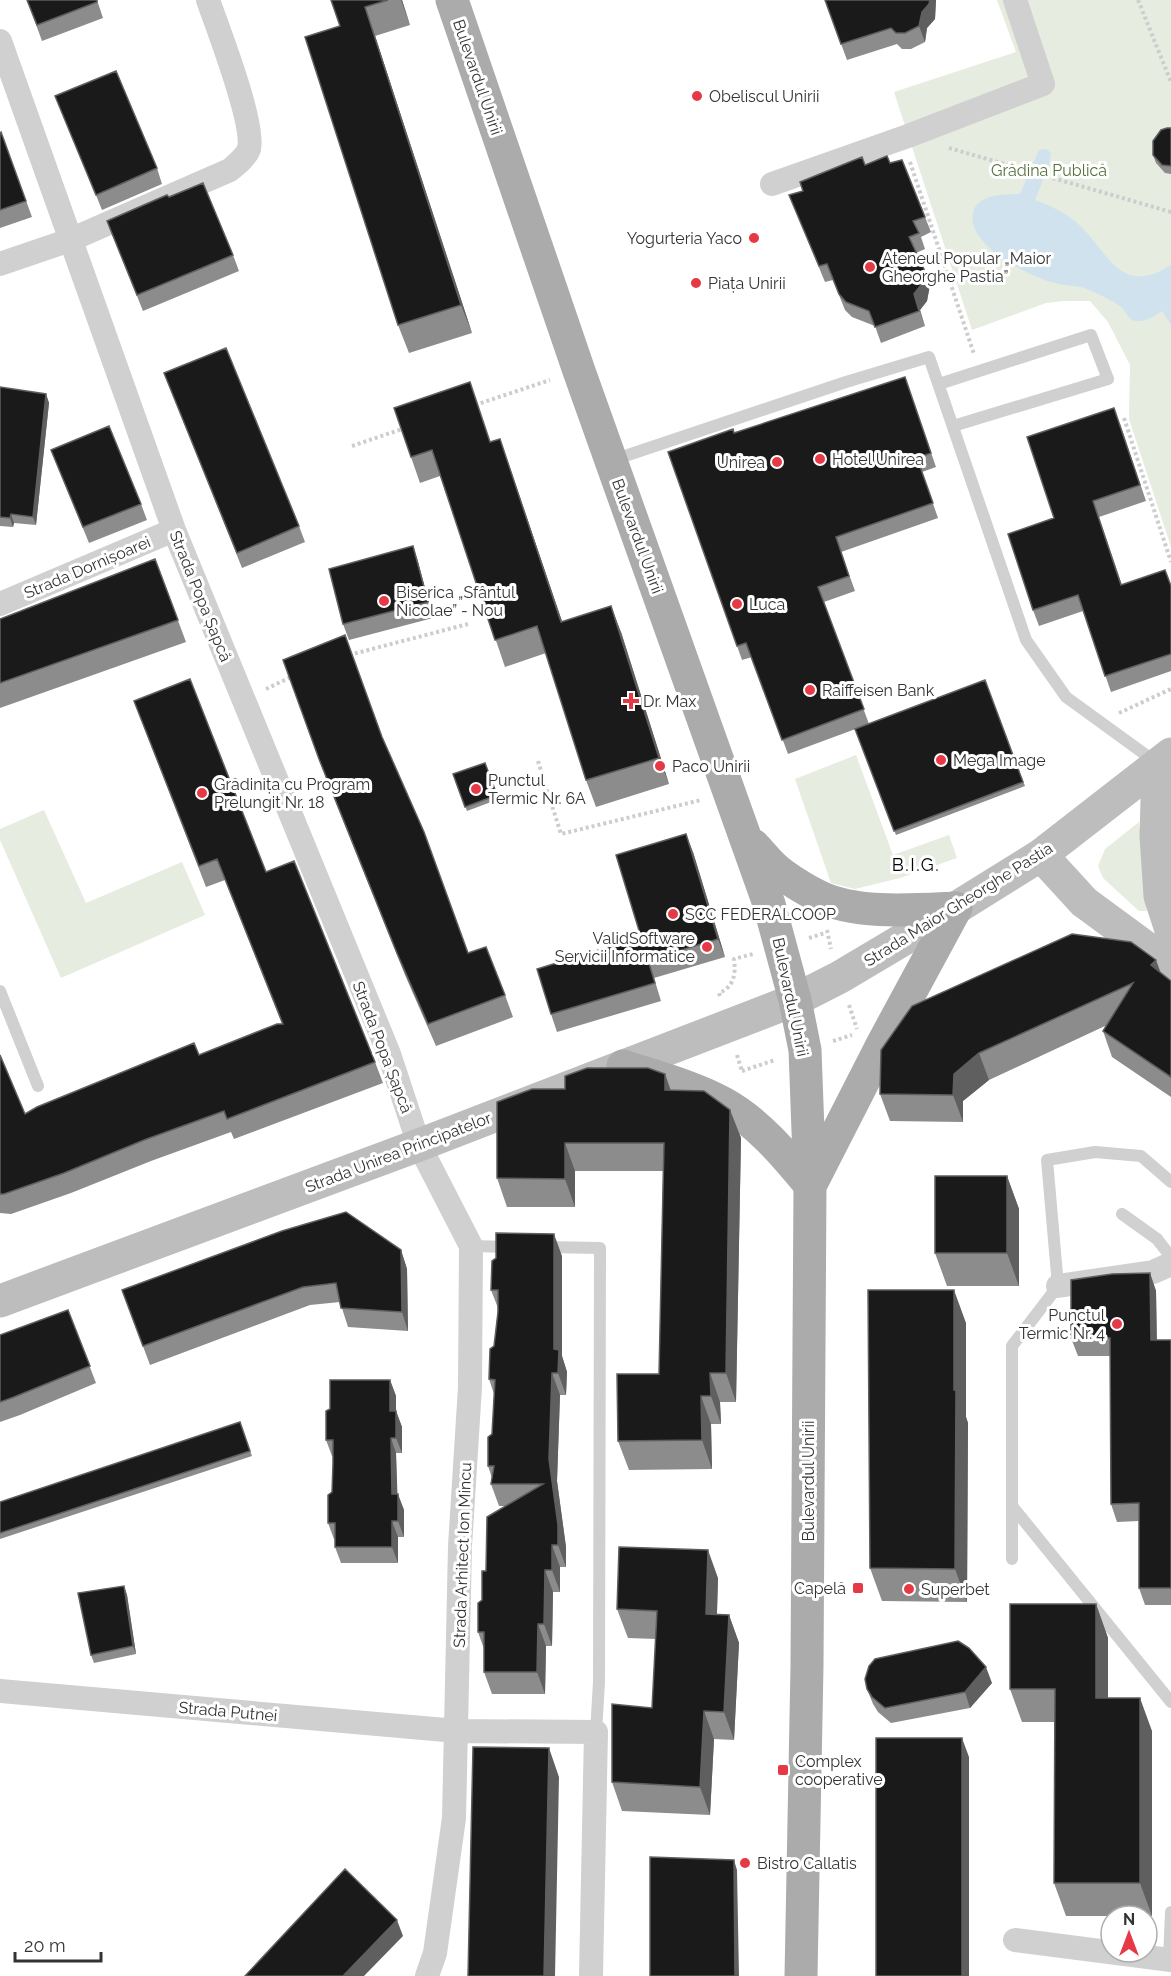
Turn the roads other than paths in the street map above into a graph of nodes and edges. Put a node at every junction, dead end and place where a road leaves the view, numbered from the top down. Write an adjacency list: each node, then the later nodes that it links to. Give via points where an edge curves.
1 (208, 0): 6 (street, via 248,121 248,150 231,170)
2 (452, 0): 10 (main road, Bulevardul Unirii)
3 (1015, 0): 5 (street, via 1043,84)
4 (0, 41): 6 (street, Strada Popa Șapcă)
5 (772, 184)
6 (70, 240): 7 (street); 11 (street, Strada Popa Șapcă)
7 (0, 264)
8 (939, 384): 9 (lane); 9 (lane, via 1091,335 1108,379); 10 (lane, via 930,357)
9 (953, 426): 13 (lane, via 1026,640 1066,698)
10 (611, 461): 14 (main road, Bulevardul Unirii)
11 (174, 530): 12 (street, Strada Dornișoarei); 23 (street, Strada Popa Șapcă, via 389,1054)
12 (0, 604)
13 (1164, 759): 15 (main road, Strada Maior Gheorghe Pastia); 17 (main road, via 1156,836 1160,896)
14 (747, 839): 16 (main road, via 780,873 819,897 864,908); 20 (main road, Bulevardul Unirii)
15 (1041, 855): 16 (main road, Strada Maior Gheorghe Pastia); 18 (main road, via 1084,902)
16 (956, 908): 20 (main road, Strada Maior Gheorghe Pastia); 25 (main road)
17 (1171, 930)
18 (1171, 966)
19 (0, 991): 22 (lane)
20 (795, 1000): 21 (main road, Strada Unirea Principatelor); 25 (main road, Bulevardul Unirii, via 805,1050)
21 (623, 1066): 23 (main road, Strada Unirea Principatelor); 25 (main road, via 724,1103 751,1122)
22 (38, 1086)
23 (419, 1145): 27 (street, Strada Arhitect Ion Mincu); 31 (main road, Strada Unirea Principatelor)
24 (1171, 1182): 30 (lane, via 1141,1156 1095,1152 1047,1160)
25 (810, 1185): 43 (main road, Bulevardul Unirii)
26 (1122, 1214): 28 (lane, via 1157,1239)
27 (471, 1246): 36 (street, Strada Arhitect Ion Mincu, via 470,1387 460,1546); 37 (lane, via 600,1248)
28 (1171, 1257)
29 (1171, 1264): 30 (street, via 1153,1272)
30 (1058, 1286): 32 (lane, via 1012,1346)
31 (0, 1301)
32 (1012, 1506): 33 (lane); 35 (lane)
33 (1012, 1559)
34 (0, 1691): 36 (street, Strada Putnei)
35 (1171, 1702)
36 (457, 1731): 37 (street, Strada Putnei); 41 (street, Strada Arhitect Ion Mincu, via 454,1818 435,1953)
37 (596, 1732): 42 (street)
38 (1171, 1912): 40 (lane)
39 (1015, 1940): 40 (street)
40 (1170, 1959)
41 (427, 1976)
42 (591, 1976)
43 (801, 1976)

